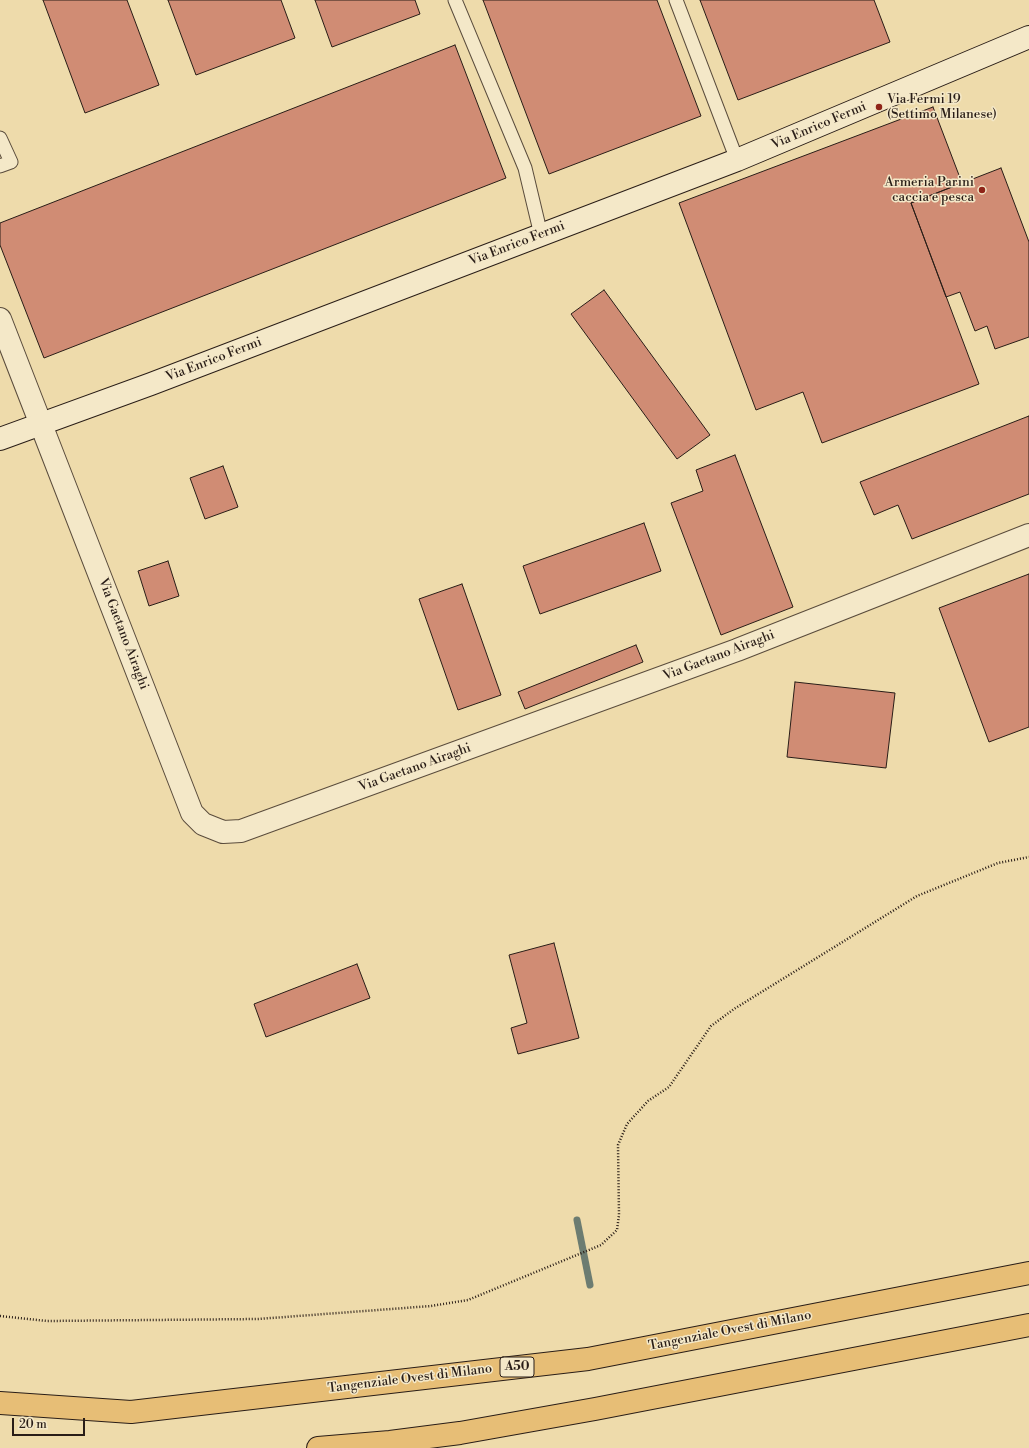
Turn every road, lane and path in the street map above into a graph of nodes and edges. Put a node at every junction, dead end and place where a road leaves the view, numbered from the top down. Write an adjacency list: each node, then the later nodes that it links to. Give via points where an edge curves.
1 (455, 0): 7 (lane, via 524,168)
2 (676, 0): 5 (lane)
3 (1029, 37): 5 (street, Via Enrico Fermi)
4 (0, 138): 6 (lane, via 11,162)
5 (737, 160): 7 (street, Via Enrico Fermi)
6 (0, 166)
7 (541, 235): 9 (street, Via Enrico Fermi)
8 (0, 319): 9 (street, Via Gaetano Airaghi)
9 (41, 425): 10 (street, Via Enrico Fermi); 11 (street, Via Gaetano Airaghi, via 192,813 203,824 223,832 241,832 737,650)
10 (0, 439)
11 (1029, 535)
12 (1029, 857): 14 (path, via 998,863 917,896 734,1009 711,1026 669,1087 648,1101 627,1124 618,1145 617,1230 601,1245 468,1300 431,1306 258,1319 47,1321)
13 (1029, 1274): 16 (highway, Tangenziale Ovest di Milano / A50, via 588,1359 131,1412)
14 (0, 1316)
15 (1029, 1326): 17 (highway, via 460,1433)
16 (0, 1403)
17 (318, 1448)

